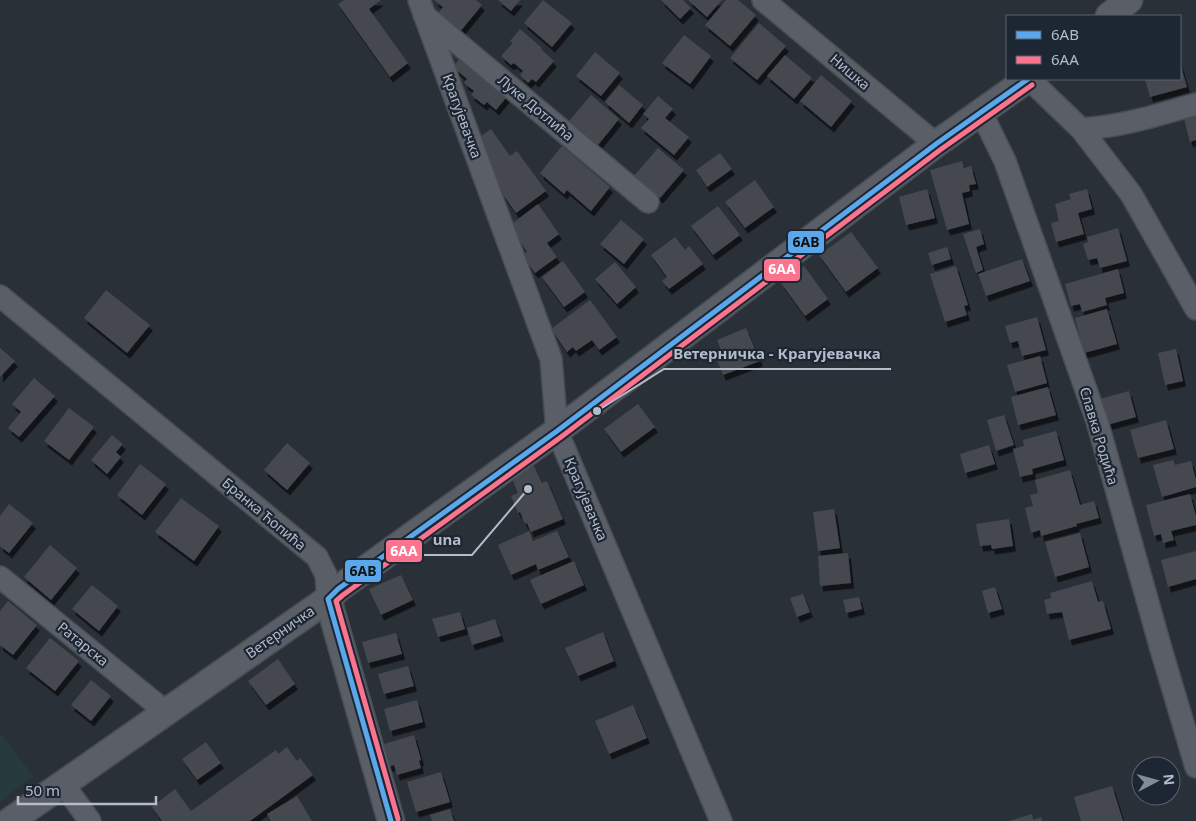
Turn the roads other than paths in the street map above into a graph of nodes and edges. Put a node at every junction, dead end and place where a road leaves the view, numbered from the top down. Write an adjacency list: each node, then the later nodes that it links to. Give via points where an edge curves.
1 (763, 0): 10 (street, Нишка)
2 (1130, 0): 4 (street)
3 (422, 8): 11 (street, Луке Дотлића); 14 (street, Крагујевачка, via 551,359)
4 (1109, 15)
5 (1027, 80): 8 (street, Ветерничка)
6 (1029, 80): 9 (street)
7 (1196, 104): 9 (street, via 1126,123)
8 (982, 112): 10 (street, Ветерничка); 18 (street, Славка Родића, via 1005,161 1097,421)
9 (1081, 128): 13 (street, via 1131,194)
10 (936, 144): 14 (street, Ветерничка)
11 (648, 202)
12 (0, 296): 16 (street, Бранка Ћопића, via 316,557 326,574)
13 (1196, 309)
14 (557, 431): 16 (street, Ветерничка); 23 (street, Крагујевачка)
15 (0, 577): 17 (street, Ратарска)
16 (328, 599): 17 (street, Ветерничка); 22 (street, Бранка Ћопића)
17 (166, 712): 19 (street, Ветерничка)
18 (1196, 767)
19 (63, 784): 20 (street, Ветерничка); 21 (street)
20 (10, 821)
21 (90, 821)
22 (391, 821)
23 (721, 821)

